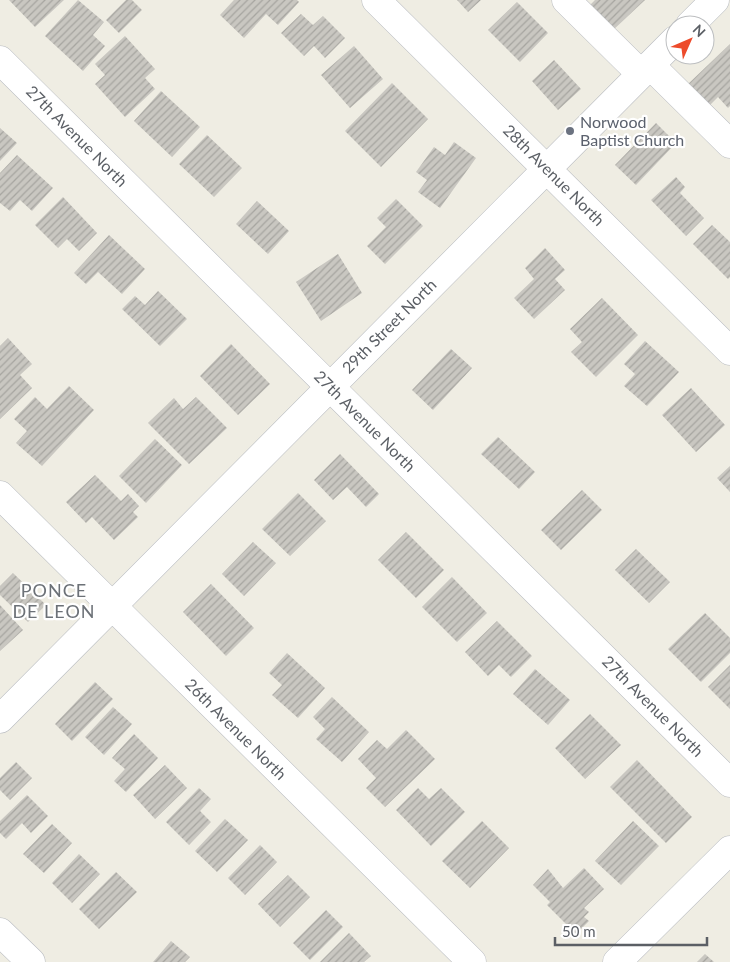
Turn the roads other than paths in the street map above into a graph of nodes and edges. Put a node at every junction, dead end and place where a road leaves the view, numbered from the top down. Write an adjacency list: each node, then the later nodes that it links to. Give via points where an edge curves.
1 (376, 0): 9 (street, 28th Avenue North)
2 (566, 0): 7 (street)
3 (715, 0): 4 (street)
4 (700, 15)
5 (665, 50): 7 (street, 29th Street North)
6 (0, 60): 11 (street, 27th Avenue North)
7 (646, 70): 8 (street); 9 (street, 29th Street North)
8 (730, 144)
9 (547, 168): 10 (street, 28th Avenue North); 11 (street, 29th Street North)
10 (730, 351)
11 (329, 386): 13 (street, 29th Street North); 15 (street, 27th Avenue North)
12 (0, 495): 13 (street, 26th Avenue North)
13 (113, 607): 14 (street, 29th Street North); 19 (street, 26th Avenue North)
14 (0, 719)
15 (730, 783)
16 (730, 850): 20 (street)
17 (0, 932): 18 (street)
18 (31, 962)
19 (472, 962)
20 (617, 962)

